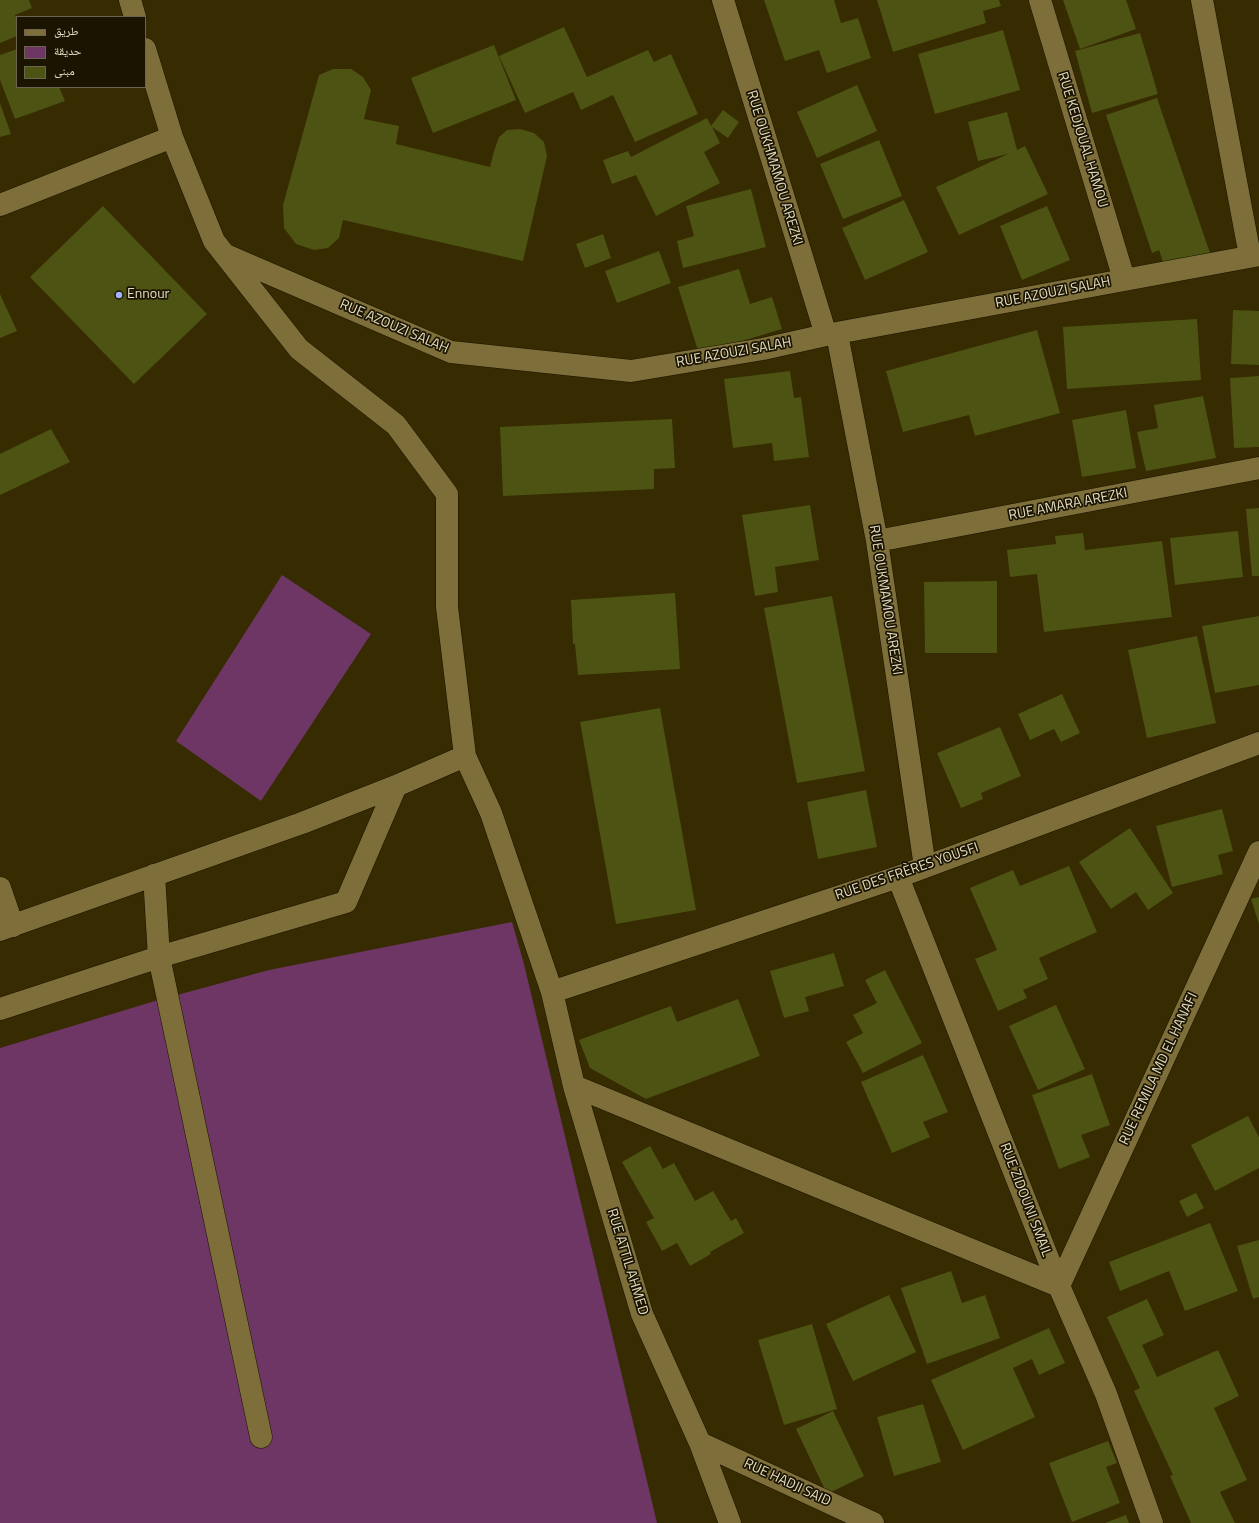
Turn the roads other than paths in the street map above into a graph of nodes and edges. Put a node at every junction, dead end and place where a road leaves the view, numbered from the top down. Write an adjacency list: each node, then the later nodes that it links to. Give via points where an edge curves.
1 (130, 0): 5 (street)
2 (723, 0): 12 (street, RUE OUKHMAMOU AREZKI)
3 (1040, 0): 11 (street, RUE KEDJOUAL HAMOU)
4 (1202, 0): 10 (street)
5 (135, 16)
6 (146, 51): 7 (street, RUE ATTIL AHMED)
7 (172, 137): 8 (street); 9 (street, RUE ATTIL AHMED, via 214,241)
8 (0, 204)
9 (224, 254): 12 (street, RUE AZOUZI SALAH, via 450,352 631,371 764,349); 16 (street, RUE ATTIL AHMED, via 299,349 396,425 447,494 447,607)
10 (1254, 256): 11 (street, RUE AZOUZI SALAH)
11 (1124, 280): 12 (street, RUE AZOUZI SALAH)
12 (831, 334): 14 (street, RUE OUKMAMOU AREZKI)
13 (1259, 468): 14 (street, RUE AMARA AREZKI)
14 (877, 542): 19 (street, RUE OUKMAMOU AREZKI)
15 (1259, 744): 19 (street, RUE DES FRÈRES YOUSFI)
16 (465, 756): 17 (street); 25 (street, RUE ATTIL AHMED, via 491,813)
17 (396, 786): 20 (street, via 302,823); 24 (street, via 346,902)
18 (1259, 852): 28 (street, RUE REMILA MD EL HANAFI)
19 (925, 867): 21 (street, RUE DES FRÈRES YOUSFI)
20 (154, 875): 23 (street); 24 (street)
21 (898, 876): 25 (street, RUE DES FRÈRES YOUSFI); 28 (street, RUE ZIDOUNI SMAIL)
22 (0, 888): 23 (street)
23 (7, 928)
24 (159, 957): 26 (street); 29 (street)
25 (552, 992): 27 (street, RUE ATTIL AHMED)
26 (0, 1009)
27 (574, 1086): 28 (street); 30 (street, RUE ATTIL AHMED, via 642,1314)
28 (1059, 1286): 33 (street, RUE ZIDOUNI SMAIL, via 1106,1394)
29 (261, 1437)
30 (700, 1443): 31 (street, RUE ATTIL AHMED); 32 (street, RUE HADJI SAID)
31 (730, 1523)
32 (873, 1523)
33 (1152, 1523)

